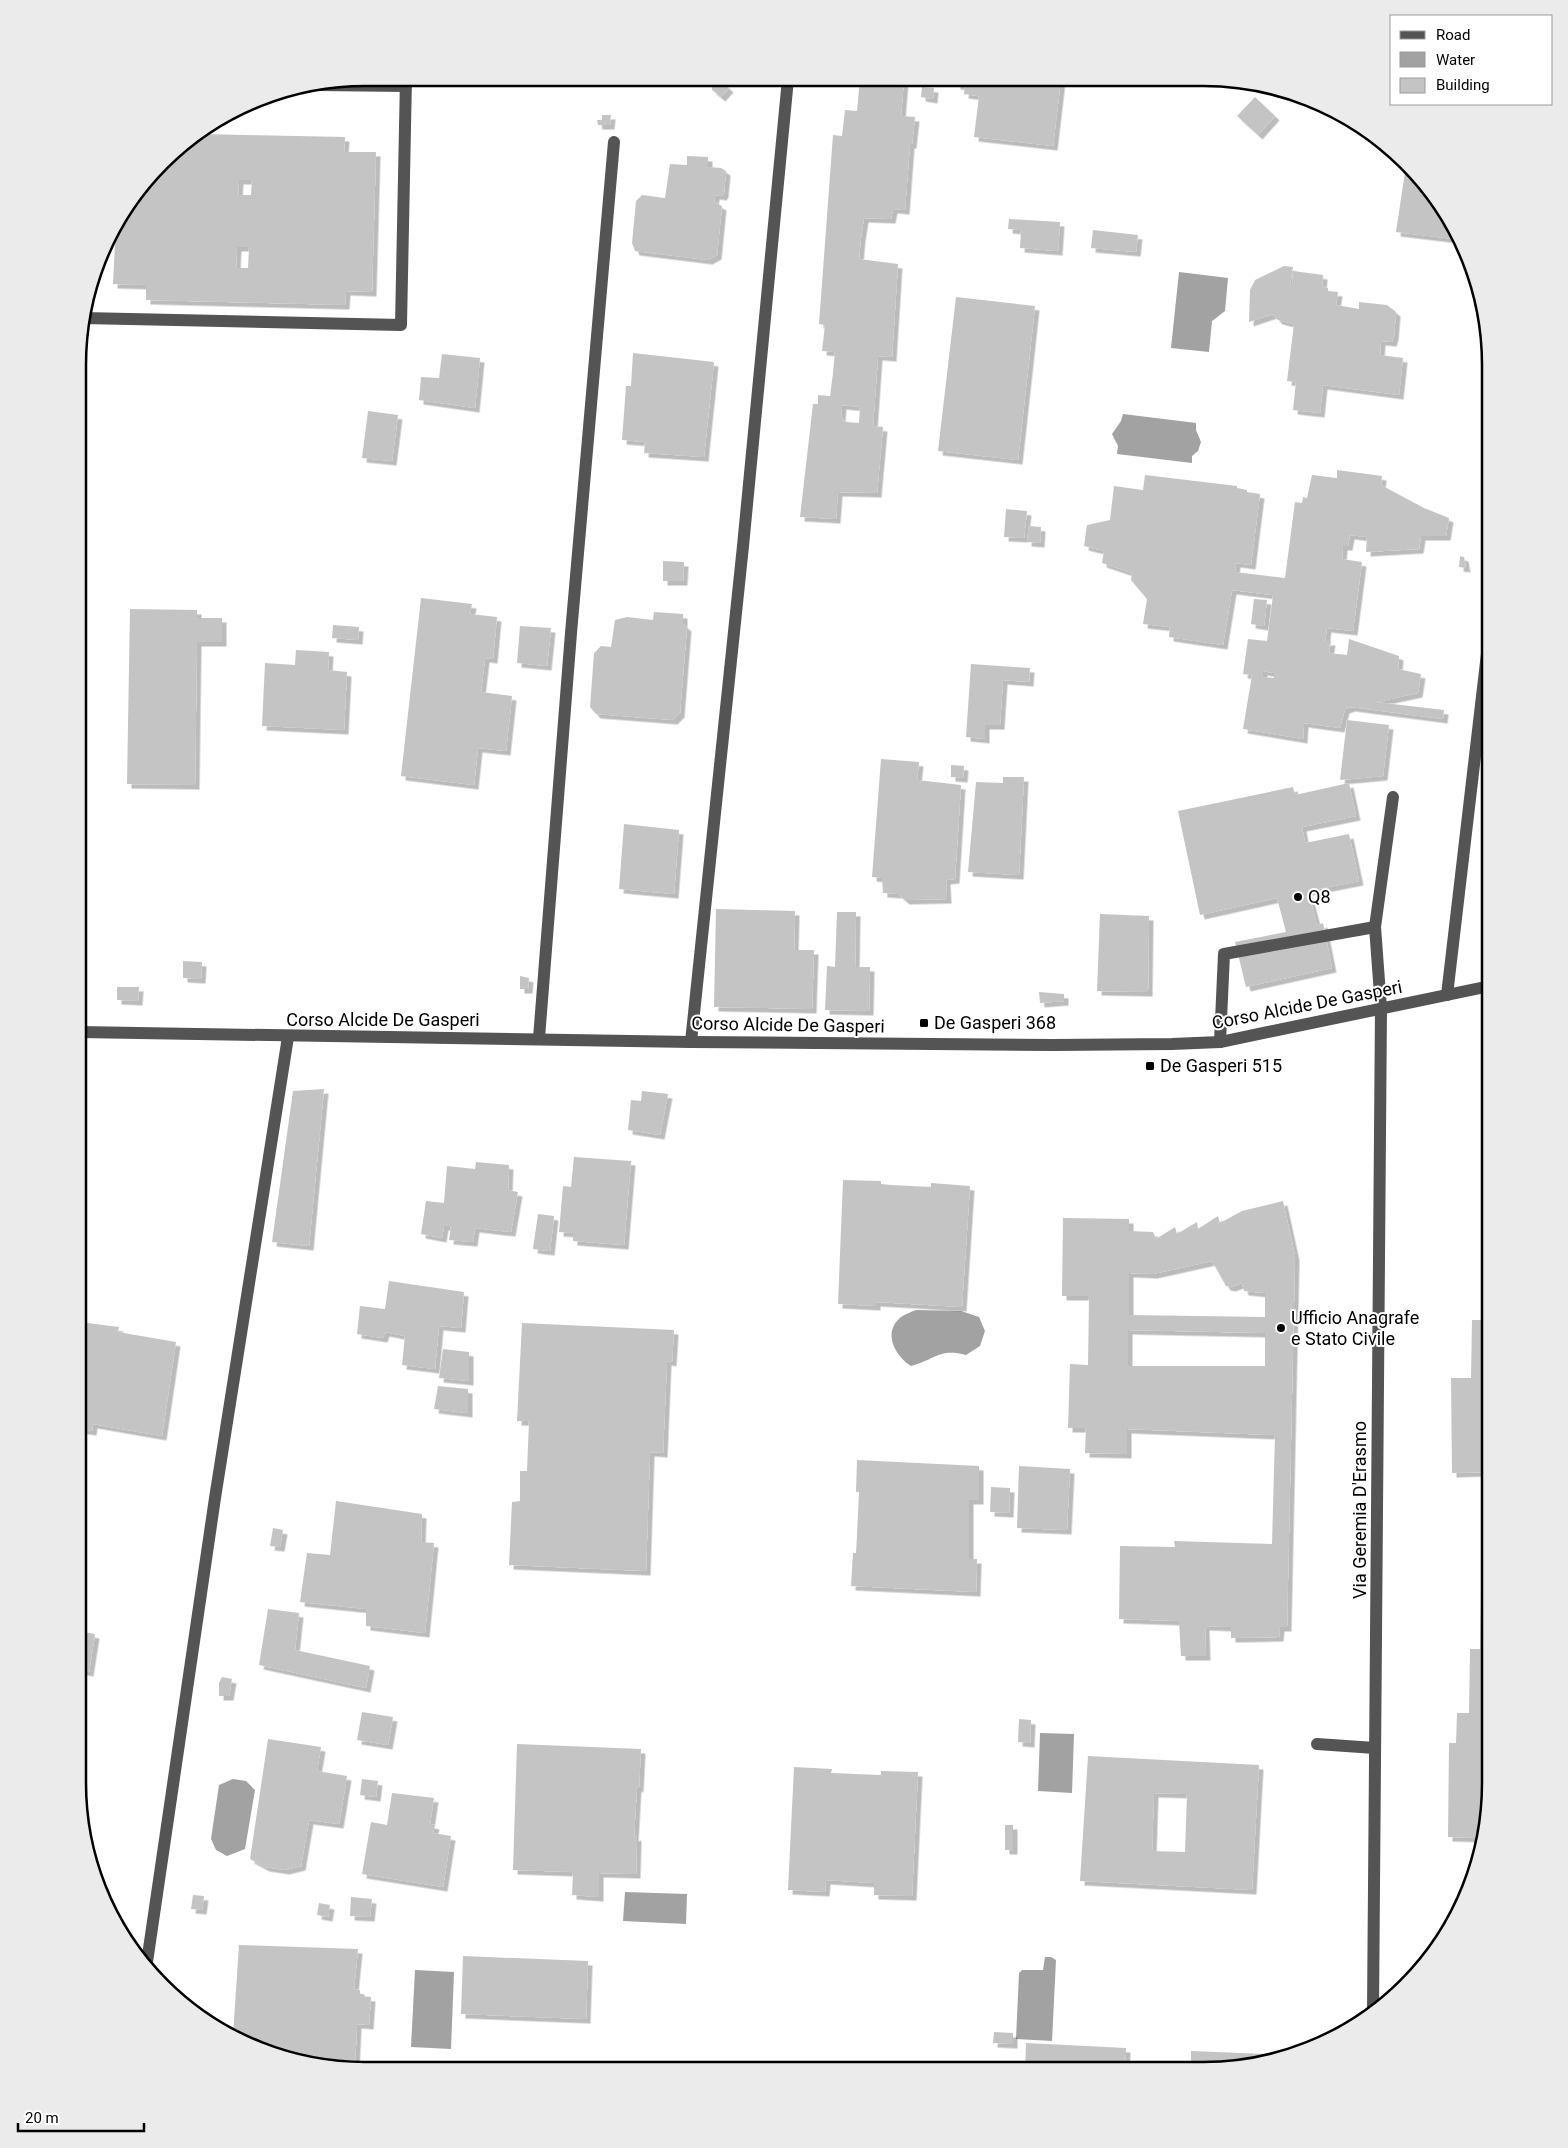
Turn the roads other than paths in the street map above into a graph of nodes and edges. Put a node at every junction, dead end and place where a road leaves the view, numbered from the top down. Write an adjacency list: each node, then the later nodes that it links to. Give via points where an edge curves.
1 (406, 86): 4 (street, via 401,325)
2 (787, 86): 14 (street)
3 (614, 142): 13 (street)
4 (91, 318)
5 (1482, 696): 9 (street)
6 (1393, 797): 7 (street, Via Geremia D'Erasmo)
7 (1375, 927): 10 (street, Via Geremia D'Erasmo); 15 (street, via 1224,954)
8 (1482, 988): 9 (street, Corso Alcide De Gasperi)
9 (1447, 995): 10 (street, Corso Alcide De Gasperi)
10 (1381, 1008): 15 (street, Corso Alcide De Gasperi); 17 (street, Via Geremia D'Erasmo)
11 (86, 1032): 12 (street, Corso Alcide De Gasperi)
12 (288, 1037): 13 (street, Corso Alcide De Gasperi); 18 (street, via 213,1508)
13 (539, 1038): 14 (street, Corso Alcide De Gasperi)
14 (691, 1042): 15 (street, Corso Alcide De Gasperi, via 1053,1045)
15 (1220, 1042)
16 (1317, 1744): 17 (street)
17 (1375, 1748): 19 (street, Via Geremia D'Erasmo)
18 (148, 1957)
19 (1373, 2004)

